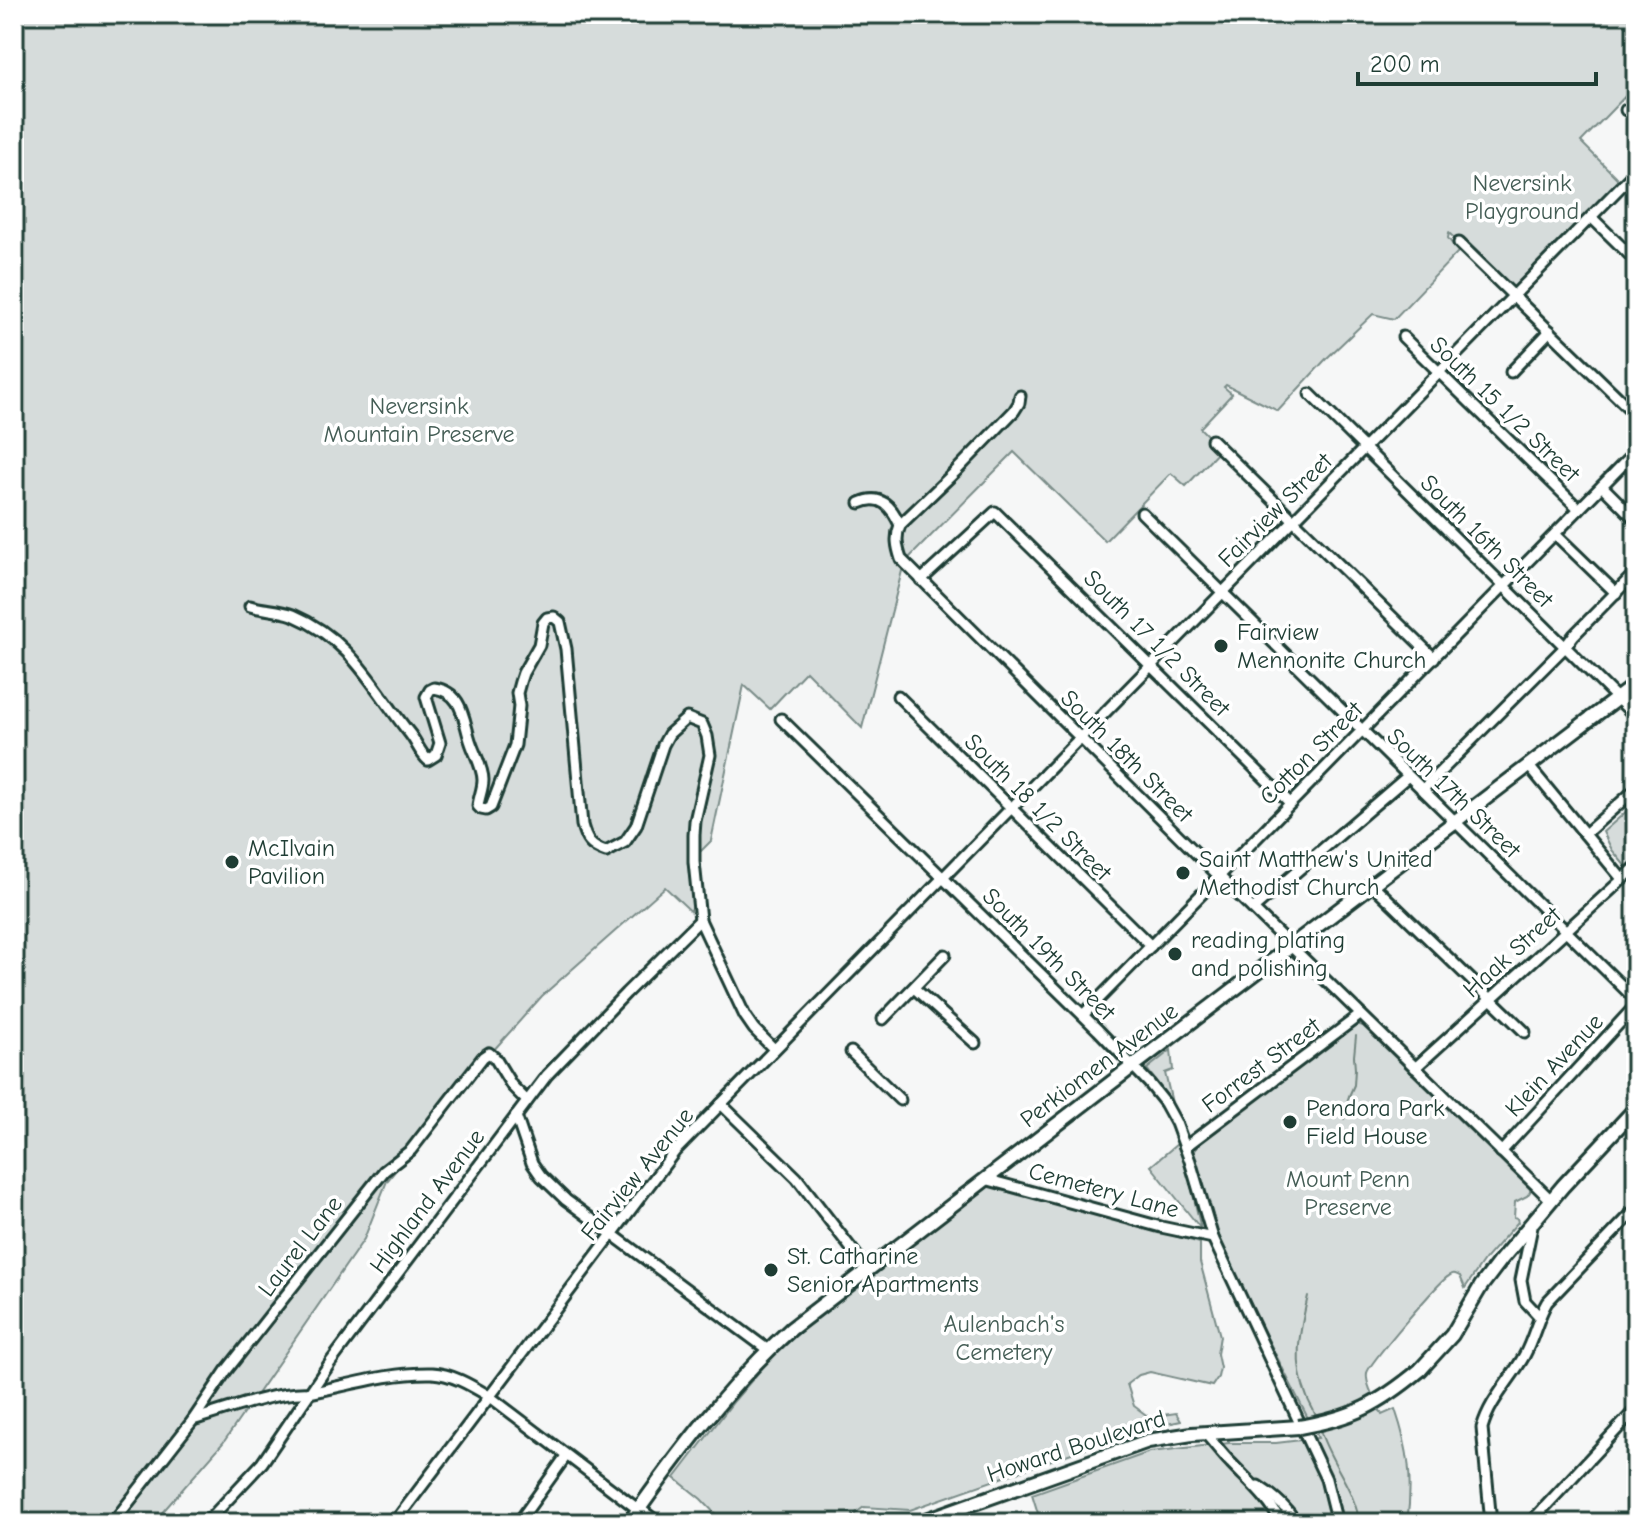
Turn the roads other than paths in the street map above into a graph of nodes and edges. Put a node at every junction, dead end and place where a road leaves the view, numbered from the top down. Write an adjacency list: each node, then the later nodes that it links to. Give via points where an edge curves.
1 (1636, 171): 2 (street, Fairview Street)
2 (1591, 217): 4 (street); 5 (street, Fairview Street)
3 (1459, 243): 5 (street)
4 (1636, 261)
5 (1514, 296): 6 (street); 8 (street, Fairview Street)
6 (1550, 331): 9 (street); 12 (street)
7 (1403, 337): 8 (street, South 15 1/2 Street)
8 (1439, 372): 14 (street, Fairview Street); 18 (street, South 15 1/2 Street)
9 (1511, 372)
10 (1310, 394): 14 (street, South 16th Street)
11 (1020, 396): 22 (street, via 1014,411)
12 (1636, 415)
13 (1212, 440): 20 (street)
14 (1365, 448): 20 (street, Fairview Street); 26 (street, South 16th Street)
15 (1636, 451): 16 (street, Cotton Street)
16 (1602, 486): 18 (street, Cotton Street); 21 (street)
17 (860, 503): 22 (street, via 882,502 894,511)
18 (1579, 509): 23 (street, Cotton Street)
19 (1142, 513): 27 (street, South 17th Street)
20 (1294, 520): 27 (street, Fairview Street); 31 (street)
21 (1636, 520)
22 (899, 528): 25 (street, South 18th Street, via 896,546 901,559)
23 (1555, 534): 26 (street, Cotton Street); 28 (street)
24 (1636, 572): 28 (street)
25 (921, 580): 32 (street, South 17 1/2 Street, via 995,512); 39 (street, South 18th Street)
26 (1504, 586): 30 (street, South 16th Street); 31 (street, Cotton Street)
27 (1222, 593): 32 (street, Fairview Street); 38 (street, South 17th Street)
28 (1616, 593): 30 (street)
29 (250, 606): 54 (street, via 291,614 342,646 428,760 440,743 426,697 434,688 453,696 465,714 481,769 478,806 486,810 496,798 515,745 523,673 539,645 543,623 554,617 566,649 582,825 595,849 606,852 625,842 636,826 669,734 687,718 702,724 710,755 694,835)
30 (1565, 647): 35 (street, South 16th Street); 43 (street)
31 (1434, 658): 38 (street, Cotton Street)
32 (1151, 665): 39 (street, Fairview Street); 44 (street, South 17 1/2 Street)
33 (1636, 684): 35 (main road, Perkiomen Avenue)
34 (898, 696): 45 (street, South 18 1/2 Street)
35 (1617, 698): 36 (street, South 16th Street); 40 (main road, Perkiomen Avenue)
36 (1636, 717)
37 (781, 719): 50 (street, South 19th Street)
38 (1361, 731): 41 (street, South 17th Street); 44 (street, Cotton Street)
39 (1080, 738): 45 (street, Fairview Street); 49 (street, South 18th Street)
40 (1528, 765): 46 (main road, Perkiomen Avenue); 47 (street)
41 (1408, 776): 43 (street, South 17th Street); 53 (street)
42 (1636, 789): 47 (street)
43 (1422, 790): 46 (street, South 17th Street)
44 (1290, 803): 49 (street, Cotton Street)
45 (1011, 808): 50 (street, Fairview Street); 56 (street, South 18 1/2 Street)
46 (1454, 822): 52 (main road, Perkiomen Avenue); 55 (street, South 17th Street)
47 (1585, 834): 51 (street)
48 (1636, 867): 51 (street, Haak Street)
49 (1219, 876): 53 (street, South 18th Street); 56 (street, Cotton Street)
50 (943, 877): 62 (street, South 19th Street); 67 (street, Fairview Avenue)
51 (1622, 879): 55 (street, Haak Street)
52 (1372, 884): 57 (main road, Perkiomen Avenue); 60 (street)
53 (1253, 909): 57 (street, South 18th Street)
54 (700, 920): 67 (street, via 745,1016); 72 (street, Highland Avenue)
55 (1565, 931): 60 (street, Haak Street); 61 (street, South 17th Street)
56 (1151, 946): 62 (street, Cotton Street)
57 (1291, 946): 63 (street, South 18th Street); 69 (main road, Perkiomen Avenue)
58 (945, 955): 59 (street)
59 (914, 988): 64 (street); 66 (street)
60 (1490, 999): 65 (street); 70 (street, Haak Street)
61 (1636, 1003): 77 (street, Klein Avenue)
62 (1083, 1015): 69 (street, South 19th Street)
63 (1360, 1015): 70 (street, South 18th Street); 76 (street, Forrest Street)
64 (883, 1019)
65 (1525, 1032)
66 (975, 1043)
67 (774, 1049): 73 (street, Fairview Avenue)
68 (851, 1052): 71 (street)
69 (1133, 1066): 76 (street, South 19th Street, via 1165,1103); 78 (main road, Perkiomen Avenue)
70 (1415, 1068): 77 (street, South 18th Street)
71 (900, 1100)
72 (527, 1101): 75 (street, Highland Avenue); 90 (street, Laurel Lane, via 495,1058 489,1053 483,1057 411,1150 384,1171)
73 (721, 1104): 82 (street, Fairview Avenue, via 675,1151); 84 (street, via 797,1178)
74 (1636, 1108): 79 (main road, Howard Boulevard)
75 (516, 1116): 82 (street, via 541,1176); 87 (street, Highland Avenue)
76 (1185, 1147): 83 (street, South 19th Street)
77 (1501, 1152): 79 (street, South 18th Street)
78 (985, 1179): 83 (street, Cemetery Lane); 84 (main road, Perkiomen Avenue)
79 (1551, 1200): 81 (main road, Howard Boulevard)
80 (1636, 1209): 85 (street)
81 (1533, 1222): 85 (street, via 1521,1280 1525,1301); 91 (main road, Howard Boulevard, bridge, via 1481,1286 1452,1335 1387,1396 1324,1423)
82 (612, 1234): 86 (street); 88 (street, Fairview Avenue)
83 (1213, 1238): 104 (street, South 19th Street, via 1326,1479)
84 (867, 1269): 86 (main road, Perkiomen Avenue)
85 (1539, 1316): 105 (street, via 1527,1351 1482,1428)
86 (768, 1350): 94 (main road, Perkiomen Avenue)
87 (309, 1393): 88 (street, via 432,1373 458,1379); 90 (street); 96 (street, Highland Avenue, via 262,1463)
88 (489, 1396): 92 (street); 97 (street, Fairview Avenue)
89 (1636, 1409): 106 (street)
90 (193, 1420): 95 (street, Laurel Lane)
91 (1205, 1433): 93 (street); 101 (main road, Howard Boulevard, via 1148,1441)
92 (566, 1456): 94 (street); 98 (street)
93 (1252, 1482): 102 (street); 103 (street, via 1287,1509)
94 (639, 1510): 99 (main road, Perkiomen Avenue); 100 (main road)
95 (114, 1521)
96 (206, 1523)
97 (394, 1523)
98 (518, 1523)
99 (629, 1523)
100 (656, 1523)
101 (918, 1523)
102 (1281, 1523)
103 (1296, 1523)
104 (1337, 1523)
105 (1491, 1523)
106 (1530, 1523)

